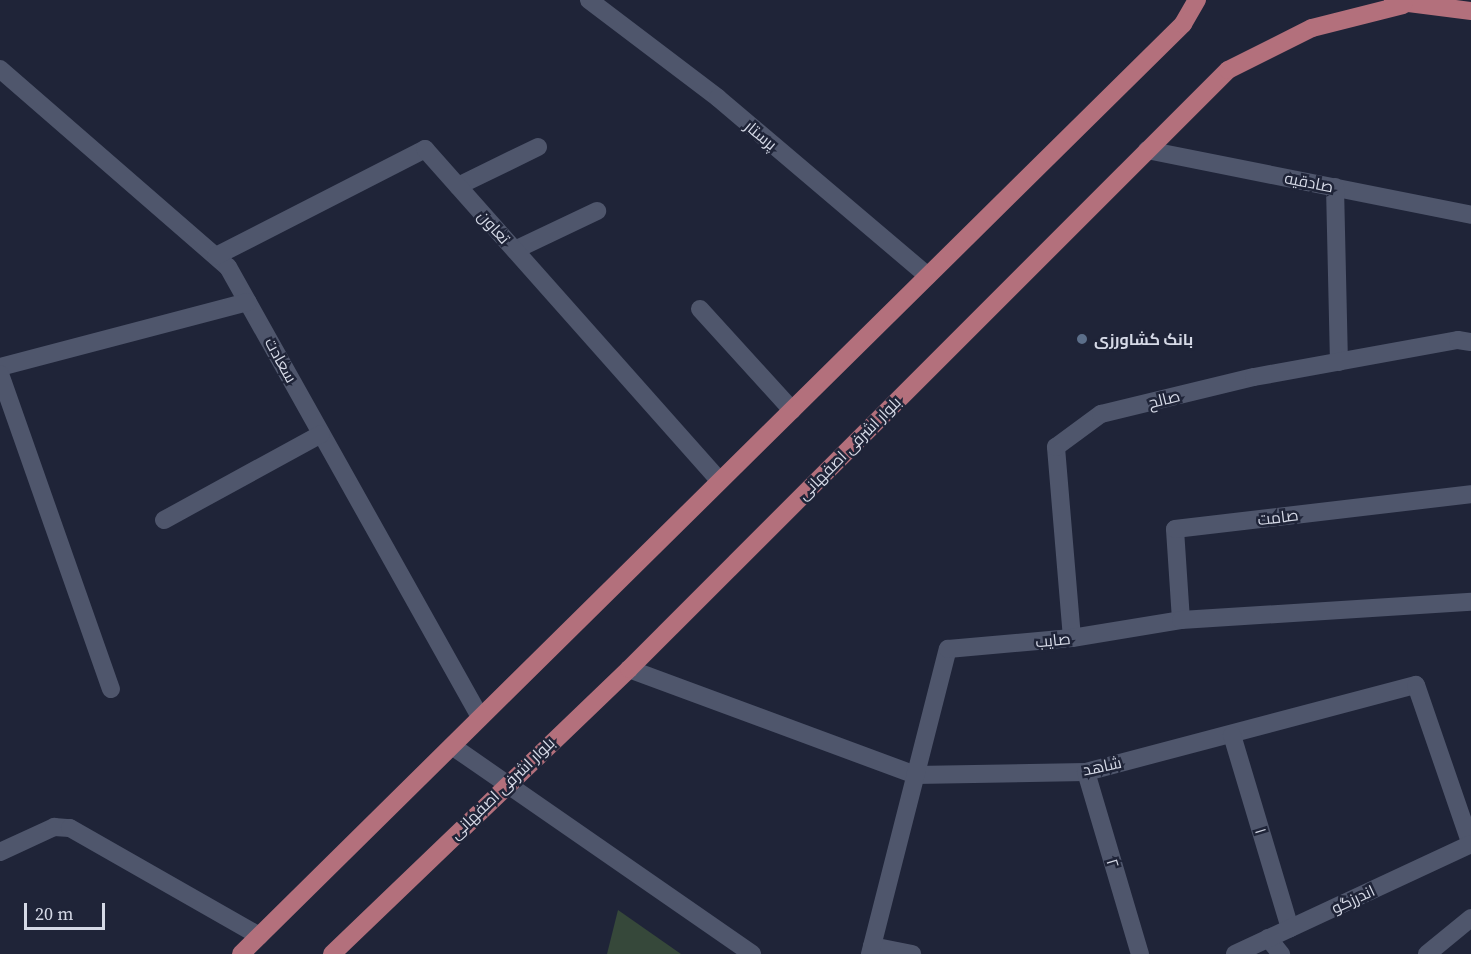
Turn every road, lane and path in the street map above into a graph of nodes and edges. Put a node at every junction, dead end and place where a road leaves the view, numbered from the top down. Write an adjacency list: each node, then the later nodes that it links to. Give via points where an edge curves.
1 (589, 0): 14 (street, پرستار, via 718,98)
2 (1197, 0): 14 (main road, via 1183,24)
3 (1397, 3): 4 (main road, بلوار اشرفی اصفهانی); 7 (main road, بلوار اشرفی اصفهانی, via 1312,28 1228,70)
4 (1471, 11)
5 (0, 69): 13 (street, سعادت)
6 (538, 147): 8 (street)
7 (1147, 150): 9 (street, صادقیه); 29 (main road, بلوار اشرفی اصفهانی)
8 (458, 186): 12 (street, تعاون); 13 (street, تعاون, via 425,149)
9 (1335, 187): 11 (street, صادقیه); 18 (street)
10 (597, 211): 12 (street)
11 (1471, 214)
12 (515, 250): 23 (street, تعاون)
13 (216, 256): 15 (street, سعادت)
14 (928, 276): 21 (main road)
15 (248, 302): 19 (street); 22 (street, سعادت)
16 (700, 309): 21 (street)
17 (1471, 342): 18 (street, صالح)
18 (1339, 362): 28 (street, صالح, via 1101,414 1056,447)
19 (0, 368)
20 (0, 374): 30 (street)
21 (792, 410): 23 (main road)
22 (321, 434): 25 (street); 31 (street, سعادت)
23 (720, 481): 31 (main road)
24 (1471, 494): 27 (street, صامت, via 1175,528)
25 (164, 520)
26 (1471, 602): 27 (street, صایب)
27 (1181, 620): 28 (street, صایب)
28 (1072, 638): 35 (street, صایب, via 948,649)
29 (629, 669): 35 (street, شاهد); 36 (main road, بلوار اشرفی اصفهانی)
30 (111, 689)
31 (480, 717): 33 (main road)
32 (1232, 735): 34 (street, شاهد); 37 (street, شاهد, via 1416,685); 40 (street, ۱)
33 (452, 746): 36 (street); 41 (main road)
34 (1086, 772): 35 (street, شاهد); 48 (street, ۲)
35 (915, 775): 43 (street, صایب)
36 (502, 786): 45 (main road, بلوار اشرفی اصفهانی); 46 (street)
37 (1471, 845): 40 (street, اندرزگو)
38 (0, 852): 41 (street, via 54,827 70,828)
39 (1471, 918): 51 (street)
40 (1290, 928): 42 (street, اندرزگو)
41 (259, 936): 44 (main road)
42 (1268, 938): 49 (street, اندرزگو); 50 (street)
43 (871, 950): 47 (street)
44 (241, 954)
45 (332, 954)
46 (752, 954)
47 (912, 954)
48 (1140, 954)
49 (1234, 954)
50 (1281, 954)
51 (1427, 954)

